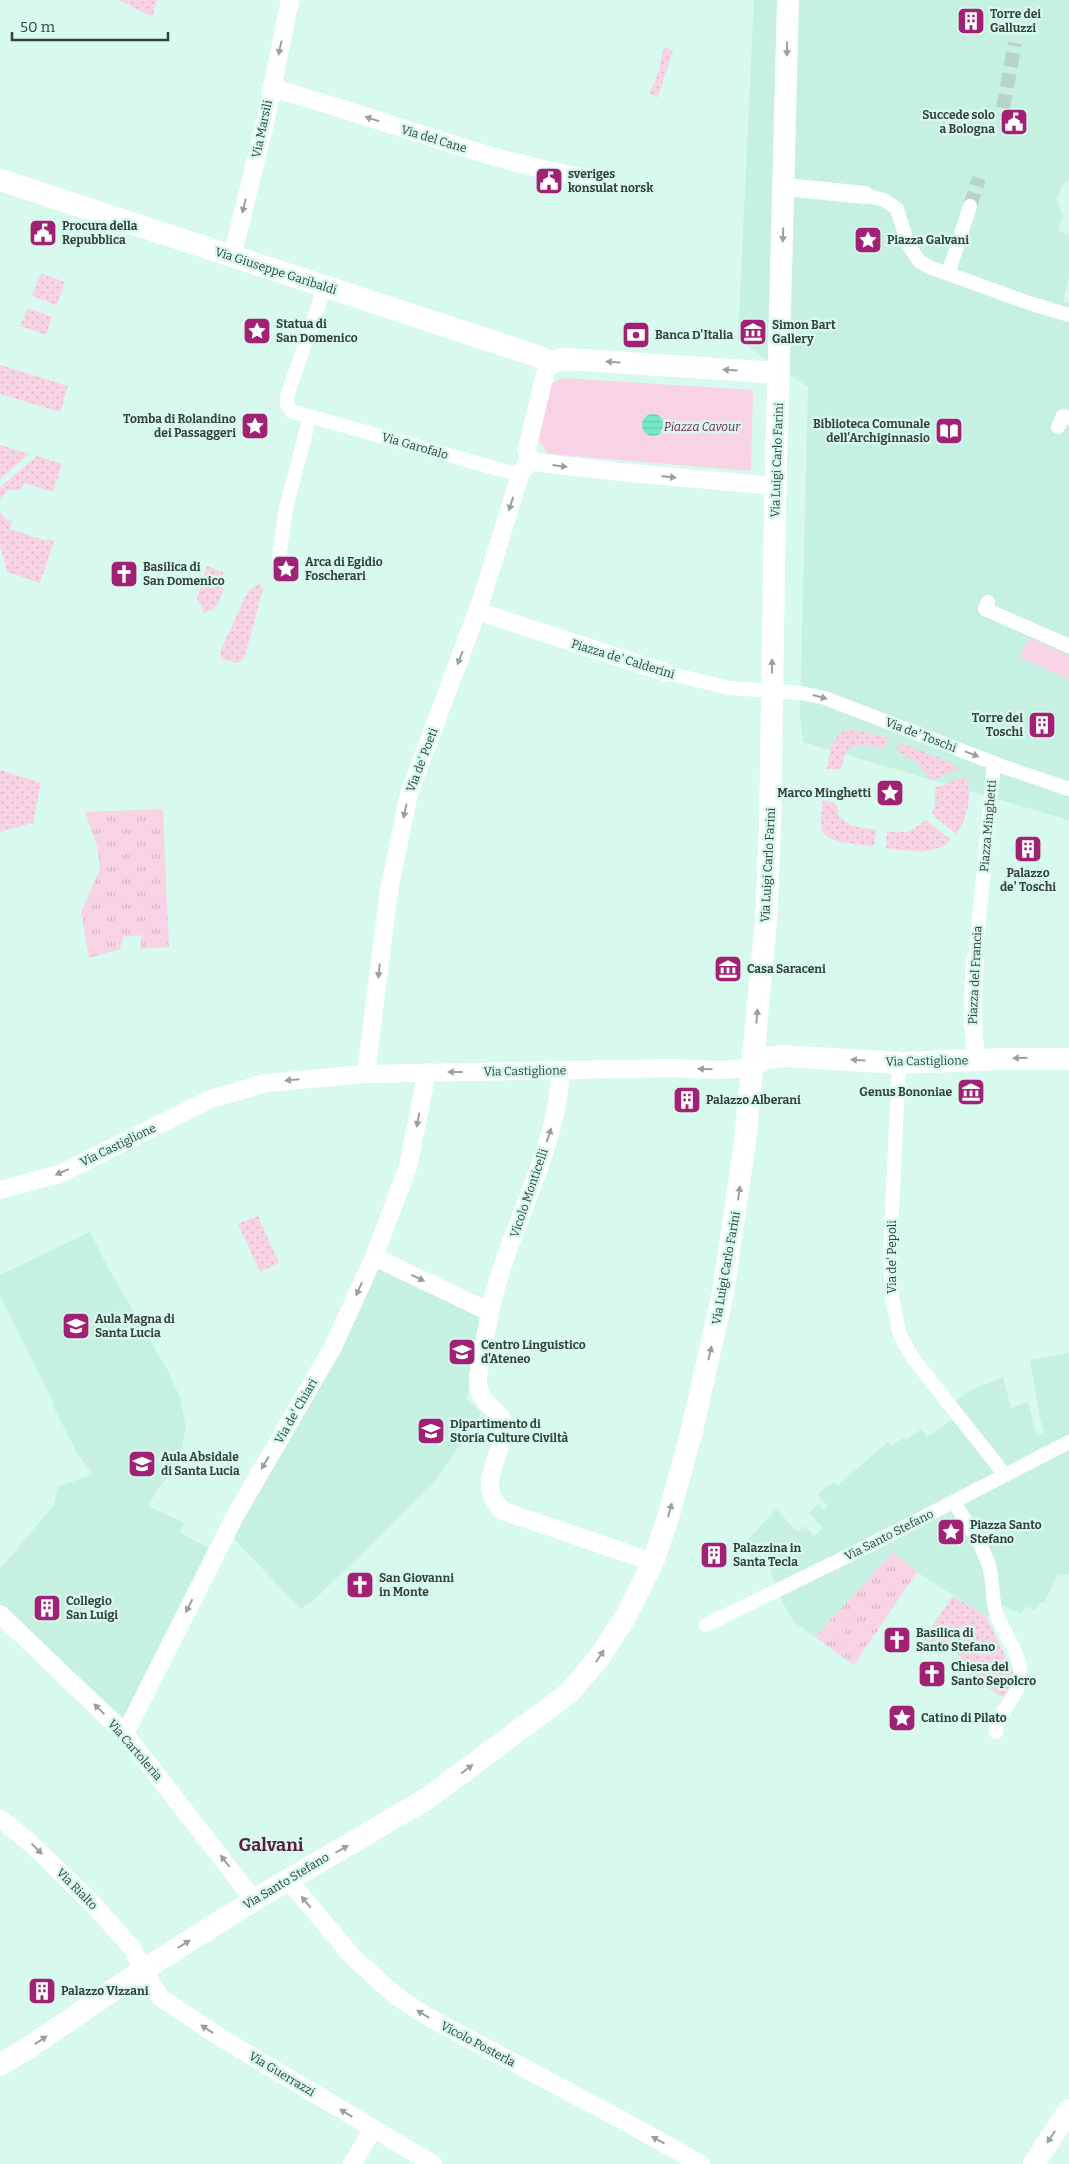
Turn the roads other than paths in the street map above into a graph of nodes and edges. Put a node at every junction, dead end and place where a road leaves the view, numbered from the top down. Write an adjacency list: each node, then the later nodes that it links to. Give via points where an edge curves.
1 (290, 0): 3 (street, Via Marsili, one-way to 3)
2 (788, 0): 6 (street, Via Luigi Carlo Farini, one-way to 6)
3 (271, 88): 5 (street, Via del Cane, one-way to 3, via 474,151); 9 (street, Via Marsili, one-way to 9)
4 (0, 180): 9 (street, Via Giuseppe Garibaldi)
5 (599, 180)
6 (785, 186): 7 (street); 14 (street, Via Luigi Carlo Farini, one-way to 14)
7 (865, 195): 10 (street, via 890,202 896,208 913,254 929,267)
8 (970, 206): 10 (street)
9 (232, 257): 11 (street, Via Giuseppe Garibaldi)
10 (948, 274): 12 (street)
11 (325, 286): 13 (street, Via Giuseppe Garibaldi); 15 (street, Via Garofalo, via 287,396 291,411)
12 (1069, 315)
13 (551, 363): 14 (street, one-way to 13, via 562,359); 18 (street, via 545,374 529,443)
14 (779, 373): 20 (street, Via Luigi Carlo Farini)
15 (310, 416): 19 (street, Via Garofalo); 21 (street, via 286,508)
16 (1069, 418): 17 (street, via 1063,416)
17 (1058, 427)
18 (529, 459): 19 (street, Via de' Poeti); 20 (street, one-way to 20, via 557,466)
19 (520, 475): 23 (street, Via de' Poeti, one-way to 23)
20 (776, 486): 26 (street, Via Luigi Carlo Farini, one-way to 20)
21 (279, 556)
22 (988, 602): 24 (street, via 985,609)
23 (477, 611): 25 (street, Piazza de' Calderini); 37 (street, Via de' Poeti, one-way to 37, via 408,794 389,890)
24 (1069, 646)
25 (667, 673): 26 (street, Piazza de' Calderini, via 730,688)
26 (771, 692): 27 (street, Via de' Toschi, one-way to 27, via 825,698); 34 (street, Via Luigi Carlo Farini, one-way to 26, via 768,888)
27 (994, 763): 28 (street, Via de' Toschi); 29 (street, Piazza Minghetti)
28 (1069, 789)
29 (982, 889): 30 (street, Piazza del Francia)
30 (974, 960): 32 (street, Piazza del Francia, via 972,1040)
31 (1069, 1059): 32 (street, Via Castiglione, one-way to 32)
32 (976, 1060): 33 (street, Via Castiglione)
33 (899, 1063): 34 (street, Via Castiglione, one-way to 34, via 783,1056 766,1058); 42 (street, Via de' Pepoli, via 890,1253 892,1298 900,1335 912,1357)
34 (753, 1065): 35 (street, Via Castiglione, one-way to 35, via 725,1070); 44 (street, Via Luigi Carlo Farini, one-way to 34, via 692,1430 723,1293 740,1188)
35 (561, 1071): 36 (street, Via Castiglione, one-way to 36); 40 (street, Vicolo Monticelli, one-way to 35, via 554,1118)
36 (427, 1072): 37 (street, Via Castiglione); 39 (street, Via de' Chiari, one-way to 39, via 408,1168)
37 (366, 1074): 38 (street, Via Castiglione, one-way to 38, via 266,1083 211,1099 59,1174)
38 (0, 1190)
39 (374, 1257): 40 (street, one-way to 40); 49 (street, Via de' Chiari, one-way to 49, via 333,1347 235,1516)
40 (490, 1312): 44 (street, Vicolo Monticelli, via 478,1377 481,1395 504,1421 505,1431 489,1482 490,1494 496,1504 503,1510)
41 (1069, 1442): 42 (street, Via Santo Stefano)
42 (1005, 1476): 43 (street, Via Santo Stefano)
43 (954, 1502): 46 (street, Via Santo Stefano); 48 (street, via 989,1566 996,1614 1020,1673 1020,1682)
44 (653, 1562): 47 (street, Via Luigi Carlo Farini, one-way to 44, via 598,1659 626,1616)
45 (0, 1614): 49 (street, Via Cartoleria, one-way to 45)
46 (706, 1625)
47 (569, 1694): 51 (street, Via Santo Stefano, one-way to 47, via 428,1798)
48 (996, 1732)
49 (125, 1734): 52 (street, Via Cartoleria, one-way to 49)
50 (0, 1818): 53 (street, Via Rialto, one-way to 53, via 90,1901 132,1948)
51 (288, 1880): 52 (street, Via Santo Stefano); 59 (street, Vicolo Posterla, one-way to 51, via 401,2000 353,1957)
52 (254, 1900): 53 (street, Via Santo Stefano, one-way to 52)
53 (143, 1970): 54 (street, Via Santo Stefano, one-way to 53); 56 (street, Via Guerrazzi, one-way to 53, via 160,1997)
54 (0, 2065)
55 (1069, 2110): 60 (street, one-way to 60)
56 (373, 2129): 57 (street); 58 (street, Via Guerrazzi)
57 (352, 2164)
58 (433, 2164)
59 (701, 2164)
60 (1034, 2164)

